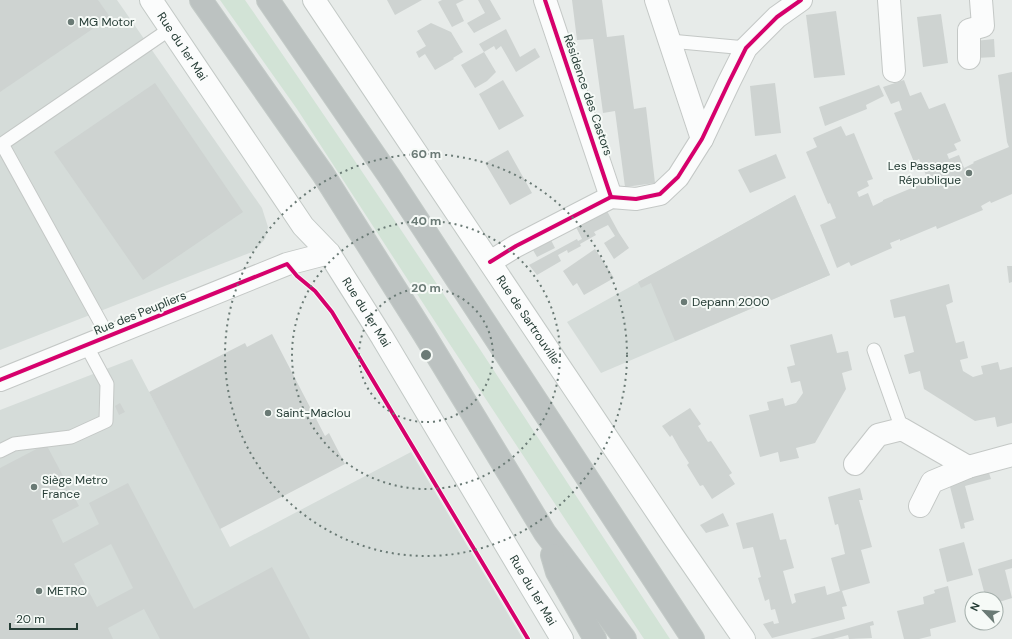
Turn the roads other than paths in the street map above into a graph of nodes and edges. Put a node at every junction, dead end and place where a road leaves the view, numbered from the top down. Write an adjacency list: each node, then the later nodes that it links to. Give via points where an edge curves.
1 (151, 0): 10 (street, Rue du 1er Mai)
2 (201, 0): 30 (highway, via 323,174)
3 (268, 0): 34 (highway, via 390,176)
4 (314, 0): 19 (street, Rue de Sartrouville)
5 (545, 0): 17 (street, Résidence des Castors)
6 (656, 0): 11 (street)
7 (801, 0): 12 (street, via 777,17)
8 (889, 0): 14 (street)
9 (981, 0): 13 (street, via 983,26 970,30)
10 (170, 29): 16 (lane); 18 (street, Rue du 1er Mai, via 303,226)
11 (670, 40): 12 (lane); 15 (street)
12 (746, 48): 15 (street)
13 (969, 58)
14 (894, 71)
15 (702, 139): 17 (street, via 678,177 660,194 636,199)
16 (1, 144): 20 (lane)
17 (611, 197): 19 (street)
18 (329, 253): 20 (street, Rue des Peupliers, via 287,264); 31 (street, Rue du 1er Mai)
19 (490, 262): 35 (street, Rue de Sartrouville)
20 (108, 336): 21 (street, Rue des Peupliers)
21 (86, 345): 23 (street, Rue des Peupliers); 25 (lane, via 107,384 106,420 71,437 14,444)
22 (874, 350): 24 (lane)
23 (0, 380)
24 (902, 429): 27 (street, via 878,435); 28 (street)
25 (0, 451)
26 (1012, 455): 28 (street)
27 (855, 464)
28 (968, 467): 29 (street, via 932,482)
29 (920, 506)
30 (545, 533): 32 (highway, via 557,572); 33 (highway)
31 (562, 639)
32 (595, 639)
33 (625, 639)
34 (693, 639)
35 (744, 639)

